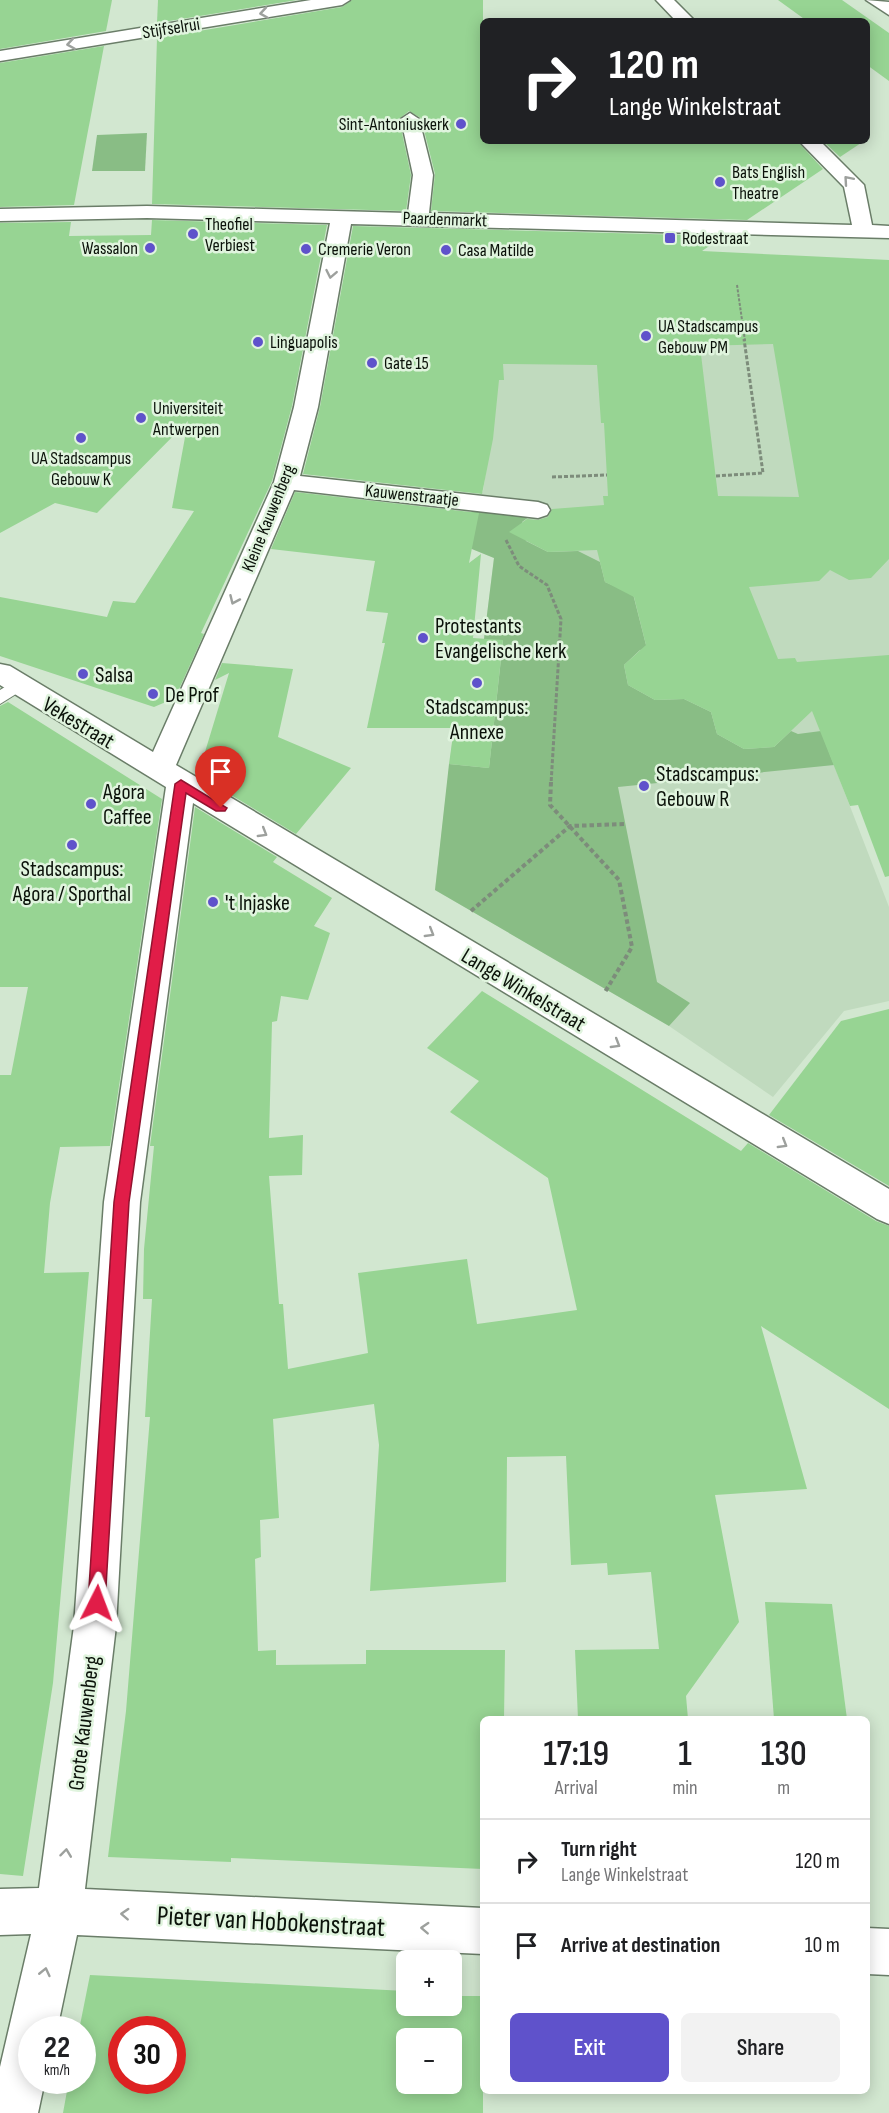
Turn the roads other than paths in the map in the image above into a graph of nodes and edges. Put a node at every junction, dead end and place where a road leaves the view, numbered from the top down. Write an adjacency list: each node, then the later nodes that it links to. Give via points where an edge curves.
1 (342, 0): 6 (street, Stijfselrui, one-way to 6)
2 (664, 0): 5 (street)
3 (874, 0): 4 (street)
4 (889, 10)
5 (683, 18)
6 (0, 56)
7 (410, 119): 11 (street, via 423,175)
8 (812, 144): 12 (street, one-way to 8, via 854,184)
9 (0, 215): 10 (street, Paardenmarkt, via 147,212)
10 (342, 216): 11 (street, Paardenmarkt); 14 (street, Kleine Kauwenberg, one-way to 14, via 306,407)
11 (417, 218): 12 (street, Paardenmarkt)
12 (863, 231): 13 (street, Paardenmarkt)
13 (889, 232)
14 (286, 482): 15 (street, Kauwenstraatje); 17 (street, Kleine Kauwenberg, one-way to 17)
15 (538, 510)
16 (6, 685): 17 (street, Vekestraat)
17 (170, 777): 18 (street, Lange Winkelstraat, one-way to 18); 19 (street, Grote Kauwenberg, one-way to 17, via 95,1626 122,1202)
18 (889, 1208)
19 (59, 1911): 20 (street, Pieter van Hobokenstraat); 21 (street, Pieter van Hobokenstraat, one-way to 19); 24 (street, Grote Kauwenberg, one-way to 19)
20 (0, 1912)
21 (480, 1931)
22 (870, 1951): 23 (street)
23 (889, 1952)
24 (36, 2016)
25 (18, 2092): 26 (street)
26 (13, 2113)

